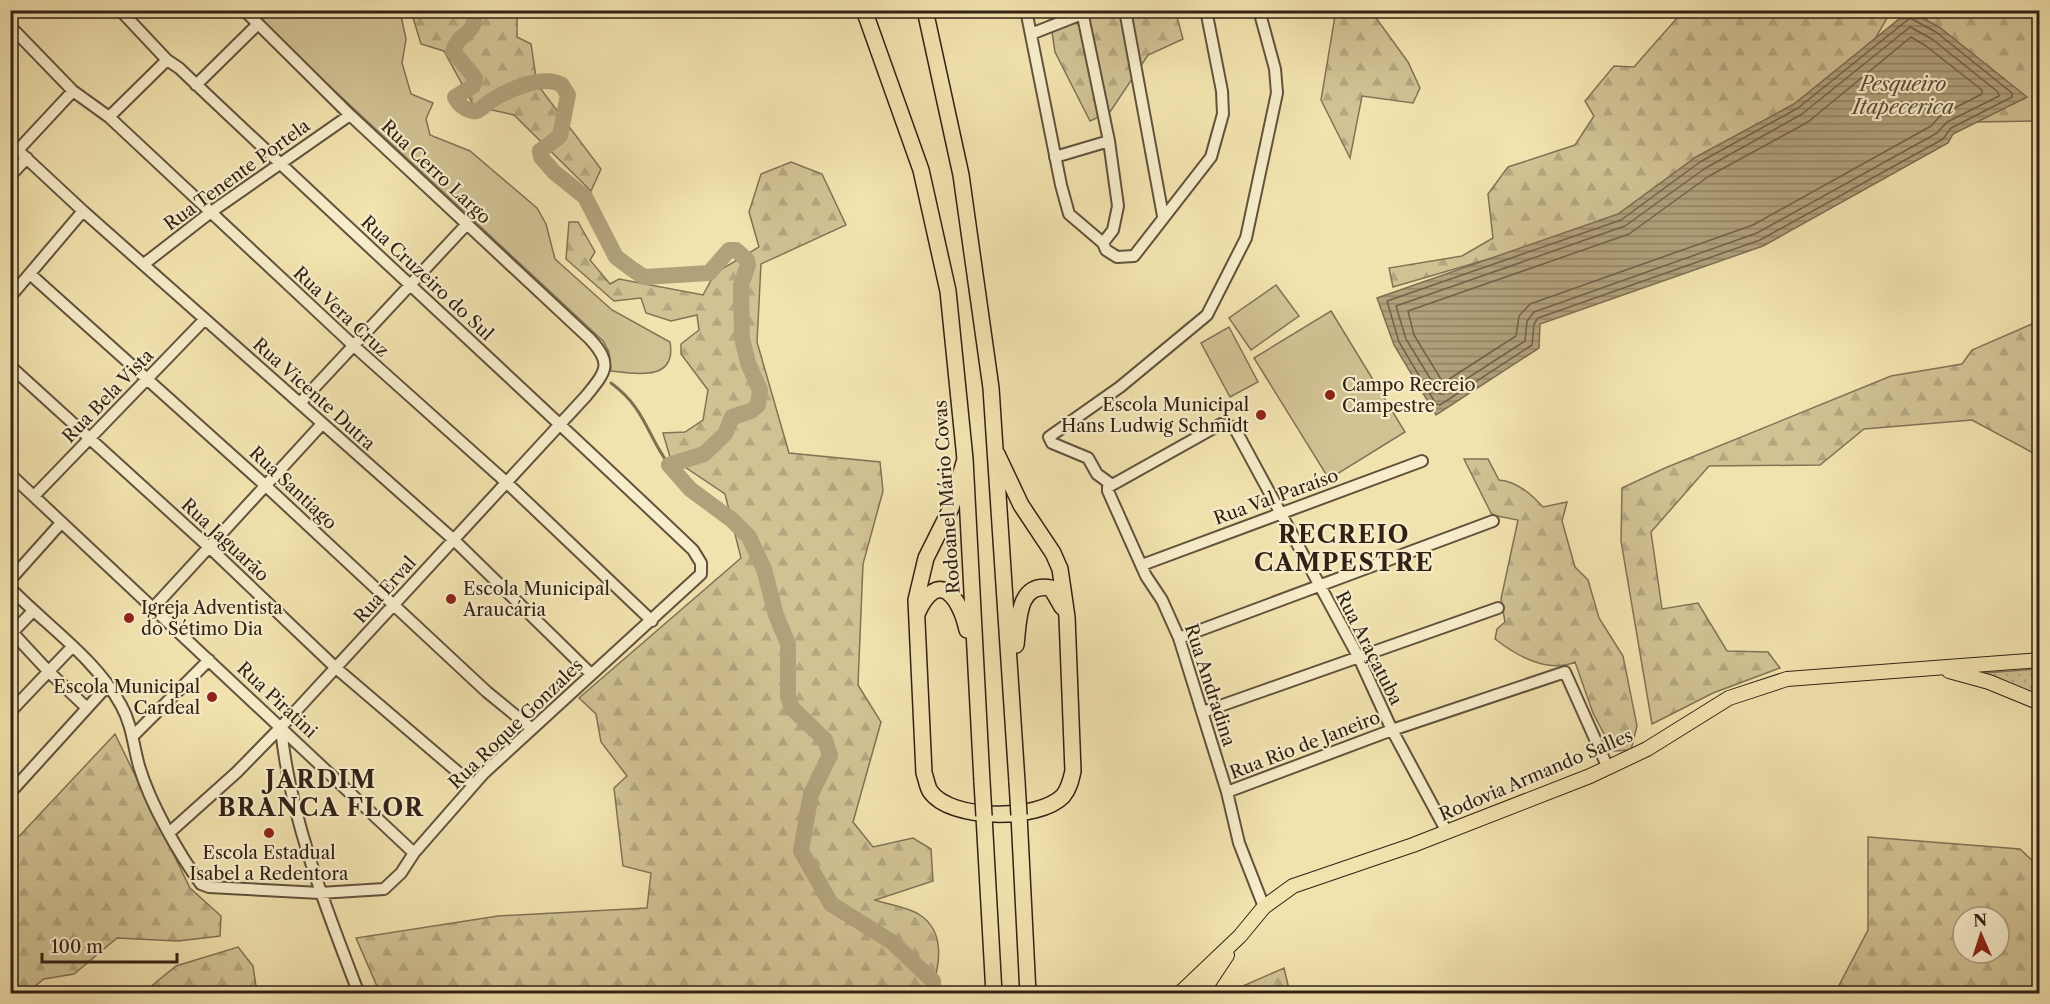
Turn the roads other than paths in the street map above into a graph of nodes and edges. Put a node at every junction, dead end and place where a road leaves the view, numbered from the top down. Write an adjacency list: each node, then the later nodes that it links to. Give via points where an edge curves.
1 (120, 10): 13 (street, Rua Cruzeiro do Sul)
2 (244, 10): 10 (street, Rua Cerro Largo)
3 (864, 10): 43 (highway, Rodoanel Mário Covas, via 921,170 954,332)
4 (925, 10): 42 (highway, via 966,205 986,341)
5 (1026, 10): 12 (street)
6 (1125, 10): 26 (street)
7 (1206, 10): 26 (street, via 1223,114 1211,157)
8 (1259, 10): 47 (street, via 1275,69 1277,93 1246,238 1207,315 1120,387 1048,437 1052,443 1088,458 1097,474)
9 (1088, 13): 12 (street); 18 (street)
10 (258, 24): 14 (street); 16 (street, Rua Cerro Largo)
11 (10, 26): 15 (street, Rua Vera Cruz)
12 (1031, 34): 20 (street)
13 (167, 60): 14 (street, Rua Cruzeiro do Sul); 17 (street)
14 (196, 84): 22 (street, Rua Cruzeiro do Sul)
15 (72, 91): 17 (street, Rua Vera Cruz); 19 (street)
16 (350, 115): 22 (street, Rua Tenente Portela); 27 (street, Rua Cerro Largo)
17 (110, 117): 25 (street, Rua Vera Cruz)
18 (1110, 141): 20 (street); 28 (street, via 1118,206 1113,230)
19 (14, 147): 21 (street, Rua Vicente Dutra)
20 (1055, 157): 28 (street, via 1069,214)
21 (27, 158): 23 (street); 24 (street, Rua Vicente Dutra)
22 (280, 163): 25 (street, Rua Tenente Portela); 31 (street, Rua Cruzeiro do Sul)
23 (10, 176)
24 (83, 212): 29 (street, Rua Vicente Dutra); 30 (street)
25 (211, 212): 29 (street, Rua Tenente Portela); 34 (street, Rua Vera Cruz)
26 (1163, 216): 28 (street, via 1134,256 1117,256 1106,250)
27 (467, 224): 31 (street); 35 (street, Rua Cerro Largo, via 590,339)
28 (1103, 243)
29 (144, 264): 33 (street, Rua Vicente Dutra)
30 (30, 274): 32 (street); 37 (street, Rua Santiago)
31 (410, 286): 34 (street); 39 (street, Rua Cruzeiro do Sul)
32 (10, 297)
33 (205, 319): 37 (street, Rua Bela Vista); 38 (street, Rua Vicente Dutra)
34 (354, 346): 38 (street); 46 (street, Rua Vera Cruz)
35 (605, 358): 39 (street, Rua Erval, via 600,378)
36 (10, 366): 41 (street, Rua Jaguarão)
37 (148, 379): 41 (street, Rua Bela Vista); 48 (street, Rua Santiago)
38 (300, 403): 40 (street, Rua Vicente Dutra)
39 (561, 423): 46 (street, Rua Erval); 56 (street, Rua Cruzeiro do Sul, via 693,550 701,562)
40 (322, 424): 48 (street); 53 (street, Rua Vicente Dutra)
41 (90, 439): 49 (street, Rua Bela Vista); 54 (street, Rua Jaguarão)
42 (997, 454): 65 (highway, via 1021,505 1060,569); 78 (highway)
43 (965, 459): 64 (highway, via 951,508 924,564); 76 (highway, Rodoanel Mário Covas)
44 (1422, 461): 50 (street, Rua Val Paraíso)
45 (10, 474): 49 (street, Rua Piratini)
46 (506, 482): 53 (street, Rua Erval); 66 (street, Rua Vera Cruz)
47 (1112, 484): 50 (street, Rua Araçatuba, via 1221,424 1234,427); 55 (street, Rua Andradina, via 1108,491)
48 (266, 486): 54 (street); 60 (street, Rua Santiago)
49 (34, 496): 52 (street, Rua Piratini)
50 (1280, 514): 55 (street, Rua Val Paraíso); 58 (street, Rua Araçatuba)
51 (1493, 521): 58 (street)
52 (61, 523): 57 (street); 61 (street, Rua Piratini)
53 (454, 540): 60 (street, Rua Erval); 77 (street, Rua Vicente Dutra)
54 (209, 547): 61 (street); 73 (street, Rua Jaguarão)
55 (1142, 565): 68 (street, Rua Andradina)
56 (702, 574): 66 (street, Rua Roque Gonzales)
57 (10, 580)
58 (1319, 585): 68 (street); 70 (street, Rua Araçatuba)
59 (10, 588): 63 (street)
60 (394, 604): 73 (street, Rua Erval); 85 (street, Rua Santiago)
61 (154, 607): 71 (street, Rua Piratini)
62 (1498, 608): 70 (street)
63 (33, 611): 67 (street); 69 (street)
64 (916, 616): 65 (highway, via 924,773 930,790 938,798 969,813 1031,811 1056,801 1070,784 1074,758); 76 (highway, via 931,593 940,591 956,598)
65 (1067, 617): 78 (highway, via 1051,588 1041,586 1026,595)
66 (651, 621): 77 (street, Rua Roque Gonzales)
67 (11, 632): 75 (street)
68 (1179, 638): 83 (street, Rua Andradina)
69 (72, 647): 75 (street); 79 (street)
70 (1359, 658): 83 (street); 86 (street, Rua Araçatuba)
71 (209, 660): 84 (street, Rua Piratini); 87 (street)
72 (2040, 660): 74 (main road, Rodovia Armando Salles)
73 (336, 668): 84 (street, Rua Erval); 89 (street, Rua Jaguarão)
74 (1941, 669): 80 (main road, Rodovia Armando Salles, via 1989,682); 88 (main road, Rodovia Armando Salles, via 1787,679 1729,698 1647,749)
75 (48, 672): 81 (street); 82 (street)
76 (977, 672): 99 (highway, Rodoanel Mário Covas, bridge)
77 (591, 674): 85 (street, Rua Roque Gonzales)
78 (1012, 681): 100 (highway, bridge)
79 (108, 685): 81 (street); 87 (street)
80 (2040, 703)
81 (87, 708): 91 (street)
82 (10, 712)
83 (1203, 712): 90 (street, Rua Andradina)
84 (281, 727): 92 (street, Rua Erval); 94 (street, Rua Piratini); 95 (street)
85 (531, 728): 89 (street, Rua Roque Gonzales)
86 (1392, 730): 88 (street, Rua Rio de Janeiro, via 1565,672); 90 (street, Rua Rio de Janeiro); 93 (street, Rua Araçatuba)
87 (134, 735): 92 (street, via 147,787)
88 (1608, 768): 93 (main road, Rodovia Armando Salles)
89 (473, 784): 94 (street, Rua Roque Gonzales)
90 (1227, 792): 96 (street, Rua Andradina, via 1239,843)
91 (10, 793)
92 (170, 832): 95 (street, Rua Roque Gonzales, via 201,884)
93 (1447, 832): 96 (main road, Rodovia Armando Salles, via 1293,886)
94 (414, 853): 95 (street, Rua Roque Gonzales, via 384,889)
95 (320, 893): 98 (street)
96 (1264, 907): 97 (main road, Rodovia Armando Salles)
97 (1239, 936): 101 (main road, Rodovia Armando Salles); 102 (main road)
98 (359, 993)
99 (994, 993)
100 (1028, 993)
101 (1179, 993)
102 (1202, 993)

